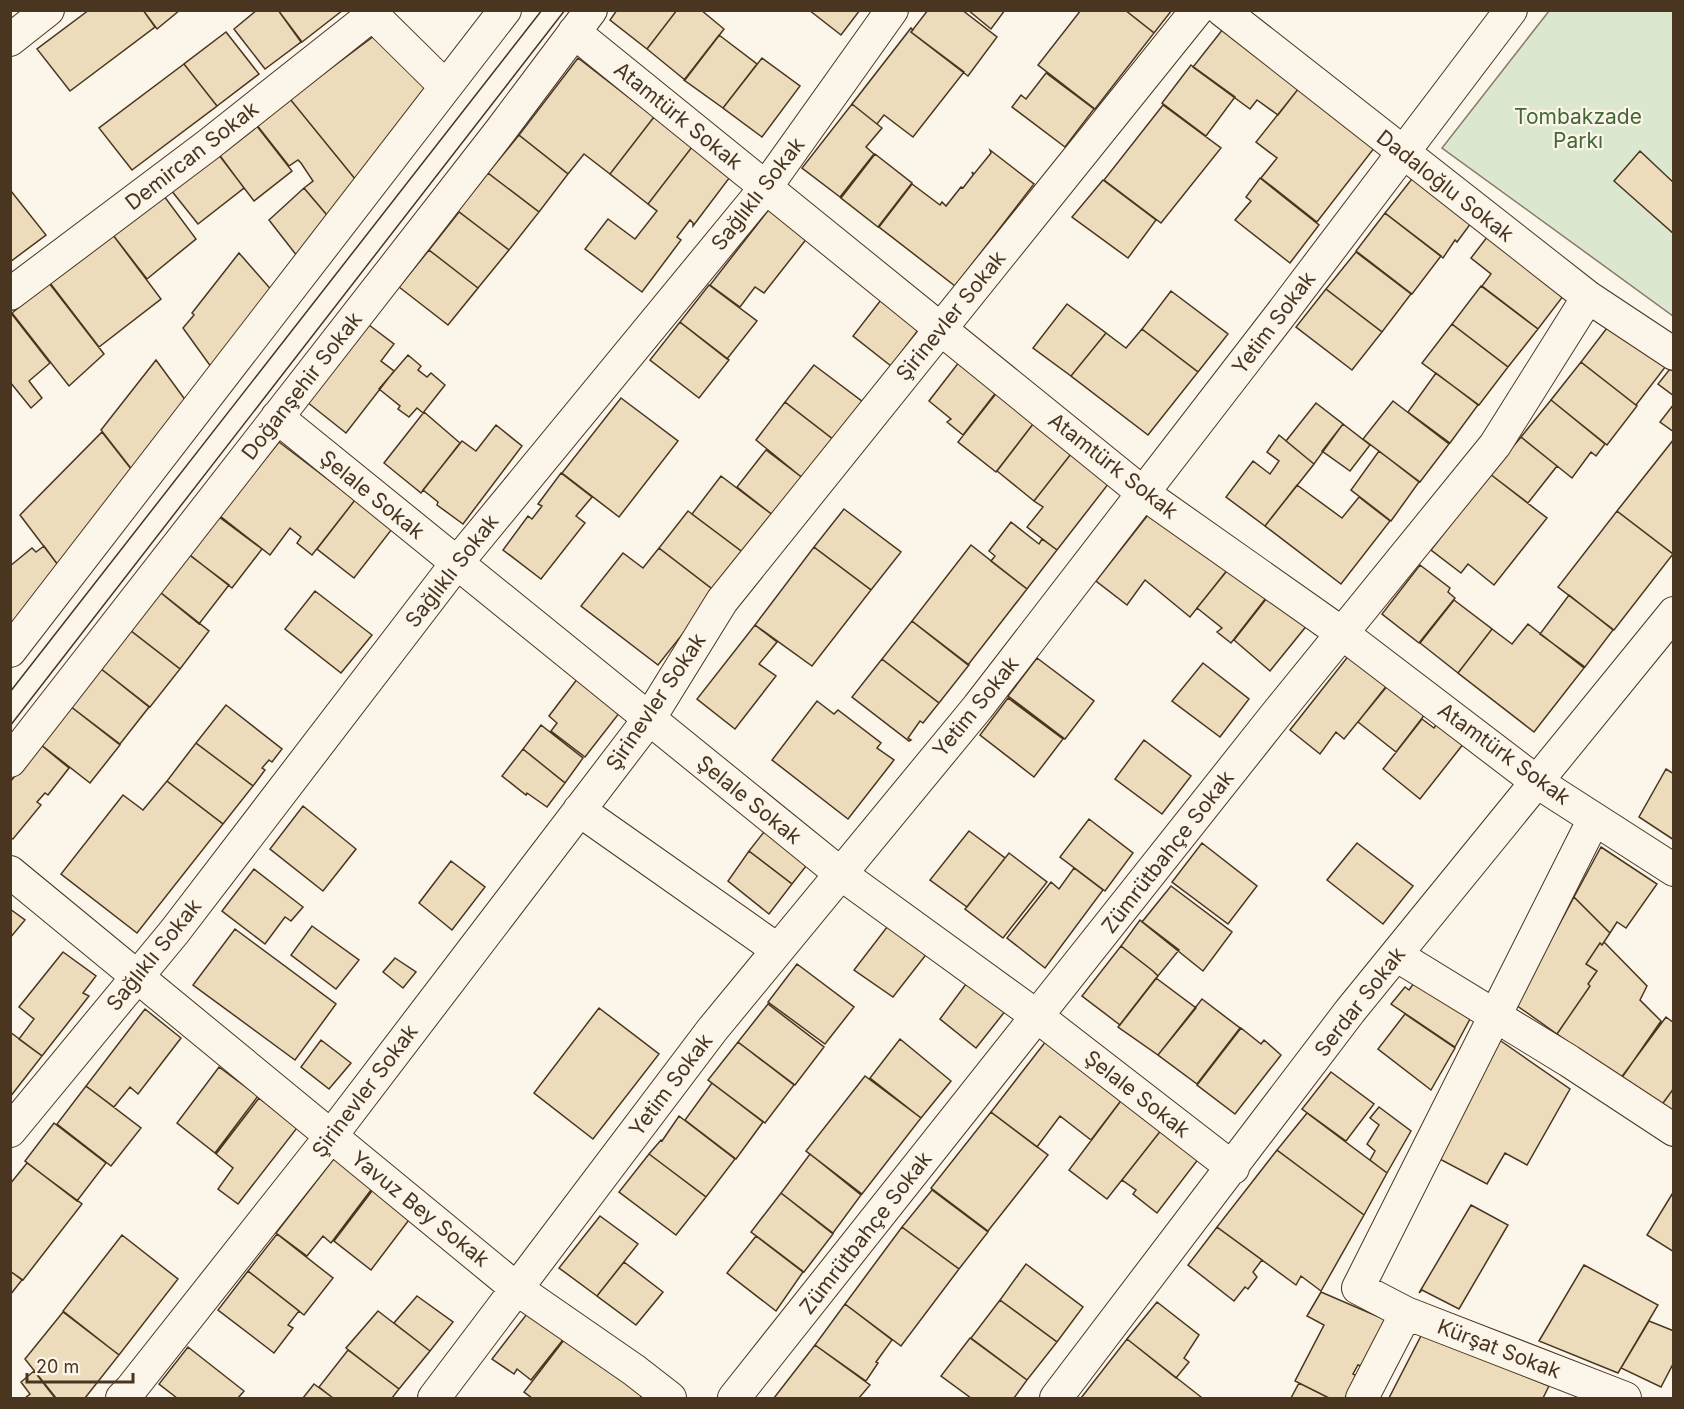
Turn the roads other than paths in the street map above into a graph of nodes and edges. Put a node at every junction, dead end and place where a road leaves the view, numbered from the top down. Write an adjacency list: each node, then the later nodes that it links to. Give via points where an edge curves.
1 (48, 10): 9 (street)
2 (505, 10): 10 (street)
3 (892, 10): 12 (street, Sağlıklı Sokak)
4 (1197, 10): 15 (street, Şirinevler Sokak)
5 (1222, 10): 11 (street, Dadaloğlu Sokak)
6 (1511, 10): 11 (street, Yetim Sokak)
7 (370, 13): 10 (street); 13 (street, Demircan Sokak, via 208,145)
8 (583, 21): 12 (street, Atamtürk Sokak); 17 (street, Doğanşehir Sokak)
9 (10, 40)
10 (445, 86): 22 (street)
11 (1403, 153): 14 (street, Dadaloğlu Sokak); 18 (street, Yetim Sokak)
12 (766, 187): 15 (street, Atamtürk Sokak); 19 (street, Sağlıklı Sokak)
13 (10, 294)
14 (1588, 297): 16 (street, Dadaloğlu Sokak); 21 (street, Zümrütbahçe Sokak, via 1495,445)
15 (941, 329): 18 (street, Atamtürk Sokak); 23 (street, Şirinevler Sokak, via 722,601)
16 (1674, 354)
17 (277, 417): 19 (street, Şelale Sokak); 24 (street, Doğanşehir Sokak)
18 (1143, 493): 21 (street, Atamtürk Sokak); 30 (street, Yetim Sokak, via 978,707)
19 (456, 564): 23 (street, Şelale Sokak); 33 (street, Sağlıklı Sokak)
20 (1672, 617): 25 (street, Serdar Sokak)
21 (1342, 634): 25 (street, Atamtürk Sokak); 35 (street, Zümrütbahçe Sokak)
22 (10, 651)
23 (649, 719): 26 (street, Şirinevler Sokak); 30 (street, Şelale Sokak)
24 (10, 761)
25 (1537, 782): 27 (street, Atamtürk Sokak); 32 (street, Serdar Sokak)
26 (579, 810): 31 (street); 38 (street, Şirinevler Sokak)
27 (1594, 819): 28 (street, Atamtürk Sokak); 34 (street)
28 (1674, 870)
29 (10, 872): 33 (street, Yavuz Bey Sokak)
30 (841, 874): 31 (street, Yetim Sokak); 35 (street, Şelale Sokak)
31 (778, 950): 40 (street, Yetim Sokak, via 712,1030)
32 (1396, 955): 34 (street); 39 (street, Serdar Sokak)
33 (137, 976): 37 (street, Sağlıklı Sokak); 38 (street, Yavuz Bey Sokak)
34 (1495, 1015): 36 (street); 41 (street, Kürşat Sokak, via 1358,1288)
35 (1038, 1017): 39 (street, Şelale Sokak); 46 (street, Zümrütbahçe Sokak)
36 (1674, 1130)
37 (10, 1131)
38 (331, 1136): 40 (street, Yavuz Bey Sokak); 43 (street, Şirinevler Sokak)
39 (1233, 1168): 47 (street, Serdar Sokak)
40 (517, 1289): 44 (street, Yetim Sokak); 45 (street, Yavuz Bey Sokak)
41 (1406, 1313): 42 (street, Kürşat Sokak); 48 (street)
42 (1565, 1388): 49 (street, Kürşat Sokak)
43 (122, 1398)
44 (434, 1398)
45 (670, 1398)
46 (734, 1398)
47 (1056, 1398)
48 (1362, 1398)
49 (1625, 1398)

